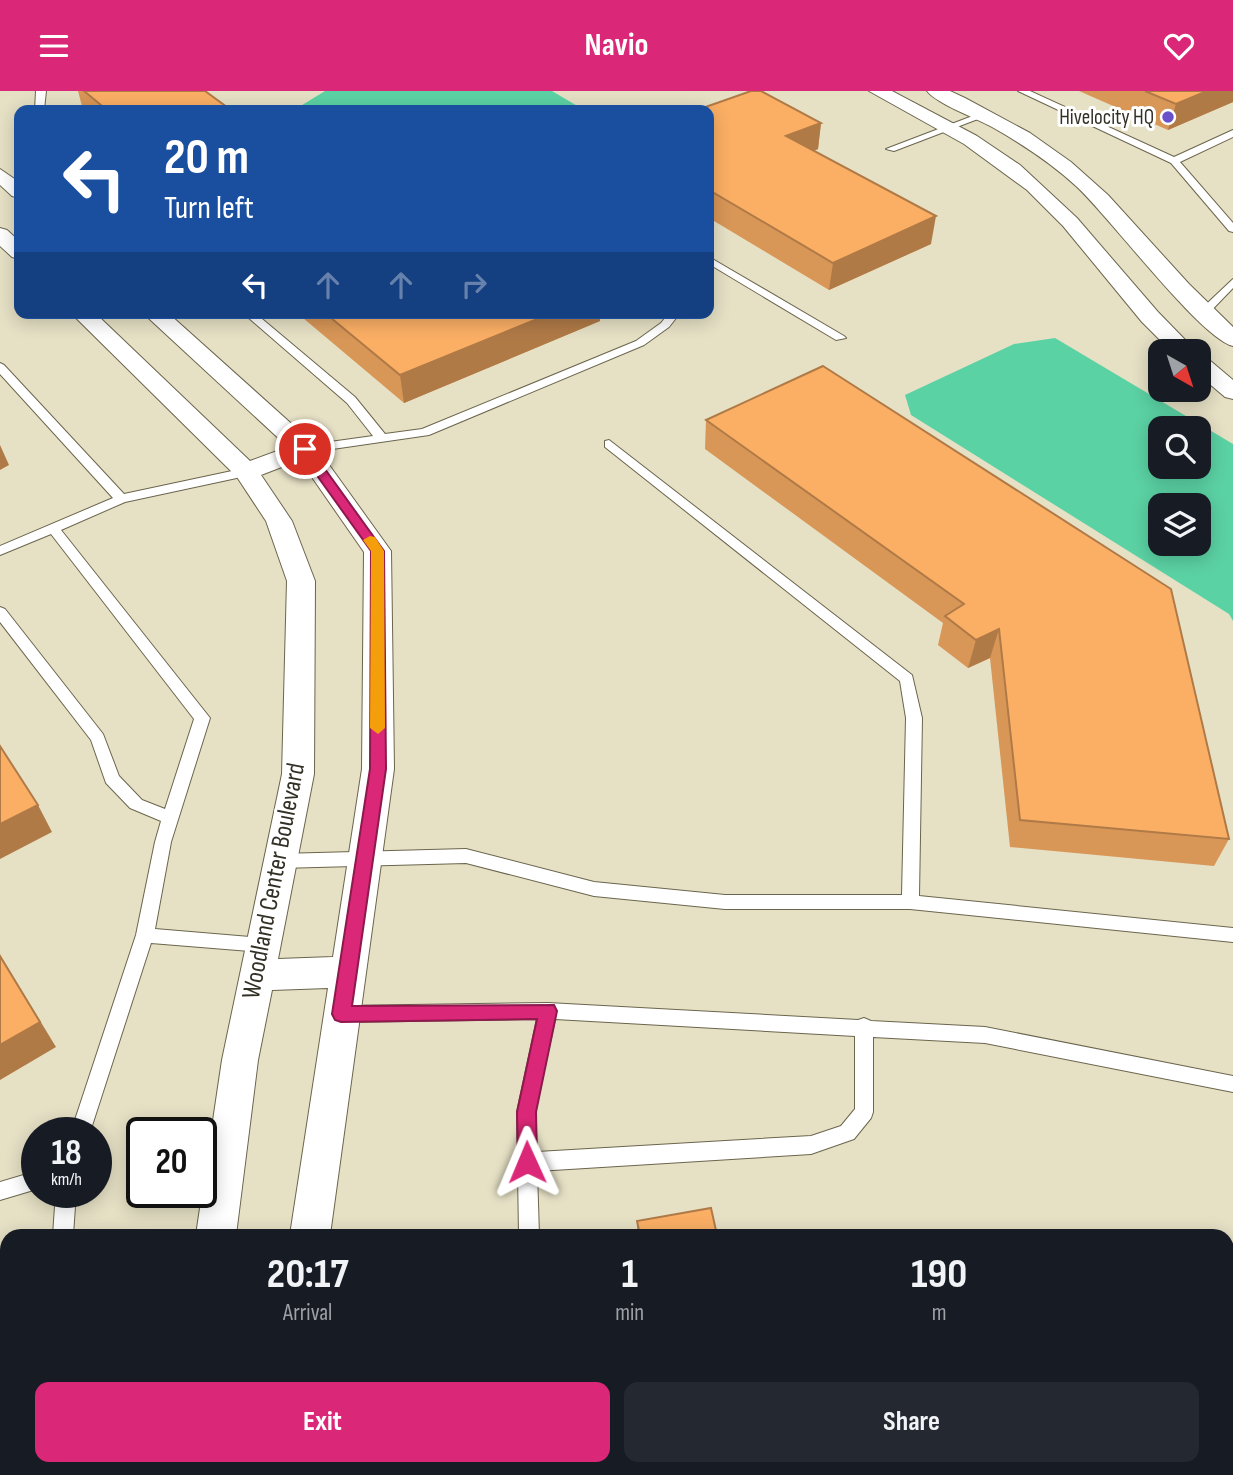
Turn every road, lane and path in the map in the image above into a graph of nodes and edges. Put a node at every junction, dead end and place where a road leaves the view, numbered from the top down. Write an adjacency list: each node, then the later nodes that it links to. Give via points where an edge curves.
1 (877, 91): 5 (street)
2 (936, 91): 4 (street)
3 (1023, 91): 8 (lane)
4 (986, 114): 5 (lane); 16 (street, via 1038,147 1099,197)
5 (951, 126): 7 (lane); 21 (street, via 998,156 1053,204)
6 (1233, 132): 8 (lane)
7 (891, 149)
8 (1174, 161): 11 (lane)
9 (0, 174): 10 (street)
10 (14, 187)
11 (1233, 229)
12 (0, 234): 13 (street)
13 (14, 248)
14 (714, 263): 22 (lane)
15 (1233, 282): 16 (lane)
16 (1202, 314): 21 (street); 24 (street)
17 (88, 319): 31 (street, Woodland Center Boulevard)
18 (161, 319): 30 (street)
19 (255, 319): 28 (lane, via 351,400)
20 (670, 319): 28 (lane, via 640,343 425,432)
21 (1157, 327): 23 (street)
22 (840, 338)
23 (1171, 339)
24 (1233, 339)
25 (0, 367): 32 (lane)
26 (1211, 373): 27 (street)
27 (1233, 392)
28 (382, 438): 30 (lane)
29 (609, 444): 39 (lane, via 907,679 914,718)
30 (305, 449): 31 (street); 37 (street, via 378,551 378,769)
31 (246, 472): 32 (lane); 38 (street, Woodland Center Boulevard, via 279,521 301,581 298,774)
32 (121, 499): 33 (lane)
33 (53, 528): 34 (lane); 36 (lane, via 202,718)
34 (0, 551)
35 (0, 612): 36 (lane, via 97,738 112,779 135,804)
36 (170, 818): 40 (lane)
37 (364, 858): 38 (lane); 39 (lane, via 466,856 594,889 725,902); 43 (street)
38 (280, 861): 42 (street, Woodland Center Boulevard)
39 (910, 902): 41 (lane)
40 (145, 935): 42 (lane); 48 (lane)
41 (1233, 935)
42 (260, 960): 43 (street); 54 (street, Woodland Center Boulevard, via 240,1060)
43 (348, 972): 45 (street)
44 (548, 1011): 45 (lane); 46 (lane); 49 (lane, via 526,1112)
45 (341, 1014): 55 (street)
46 (864, 1027): 47 (lane, via 985,1035); 49 (lane, via 864,1112 847,1133 811,1145)
47 (1233, 1084)
48 (86, 1117)
49 (527, 1162): 56 (lane)
50 (21, 1185): 51 (lane)
51 (0, 1191)
52 (65, 1208): 53 (lane)
53 (63, 1229)
54 (217, 1229)
55 (311, 1229)
56 (529, 1229)

